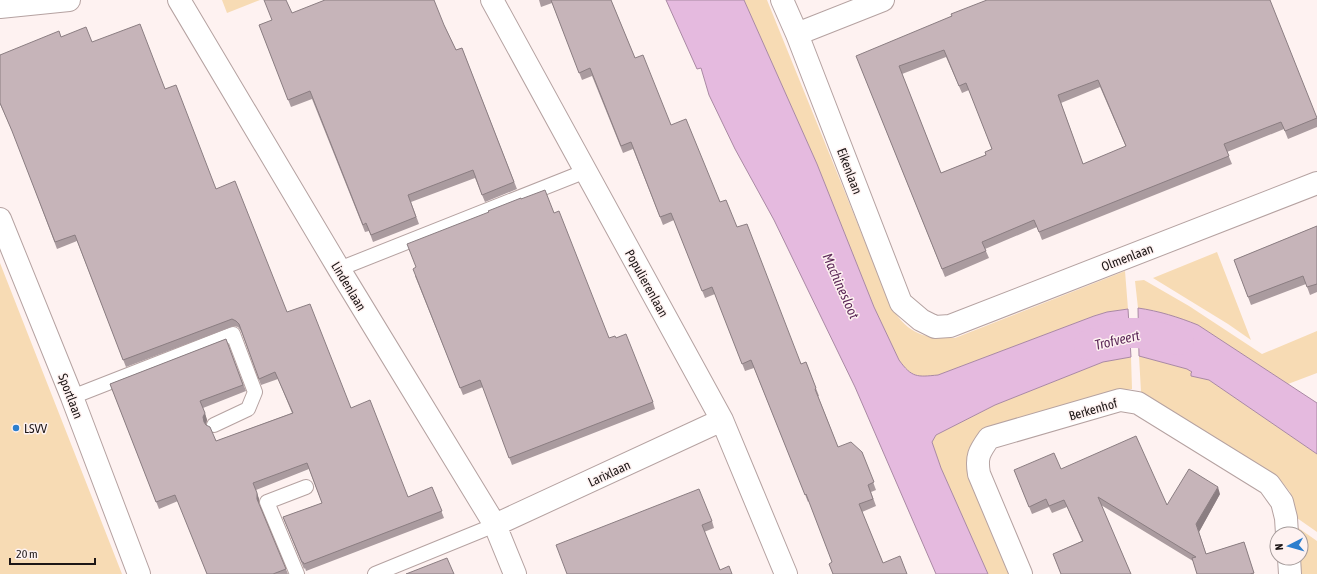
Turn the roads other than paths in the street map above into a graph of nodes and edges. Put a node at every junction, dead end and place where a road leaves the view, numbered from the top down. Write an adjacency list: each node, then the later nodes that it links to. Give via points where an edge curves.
1 (69, 0): 6 (street)
2 (179, 0): 11 (street, Lindenlaan)
3 (492, 0): 8 (street, Populierenlaan)
4 (782, 0): 7 (street, Eikenlaan)
5 (883, 0): 7 (street)
6 (0, 7)
7 (797, 34): 12 (street, Eikenlaan, via 901,303 920,320)
8 (586, 171): 11 (lane); 14 (street, Populierenlaan)
9 (1317, 183): 12 (street, Olmenlaan, via 950,326)
10 (0, 219): 13 (street, Sportlaan)
11 (339, 269): 17 (street, Lindenlaan)
12 (936, 327)
13 (72, 397): 15 (lane, via 233,334 255,392 248,409); 19 (street, Sportlaan)
14 (722, 420): 17 (street, Larixlaan); 23 (street, Populierenlaan)
15 (214, 425)
16 (306, 487): 20 (lane, via 267,502)
17 (495, 525): 21 (lane); 22 (street, Lindenlaan)
18 (1286, 526): 24 (street, Berkenhof, via 1282,502 1269,484 1138,403 1120,400 989,438 981,450 977,462 979,474)
19 (139, 574)
20 (297, 574)
21 (375, 574)
22 (515, 574)
23 (786, 574)
24 (1021, 574)

